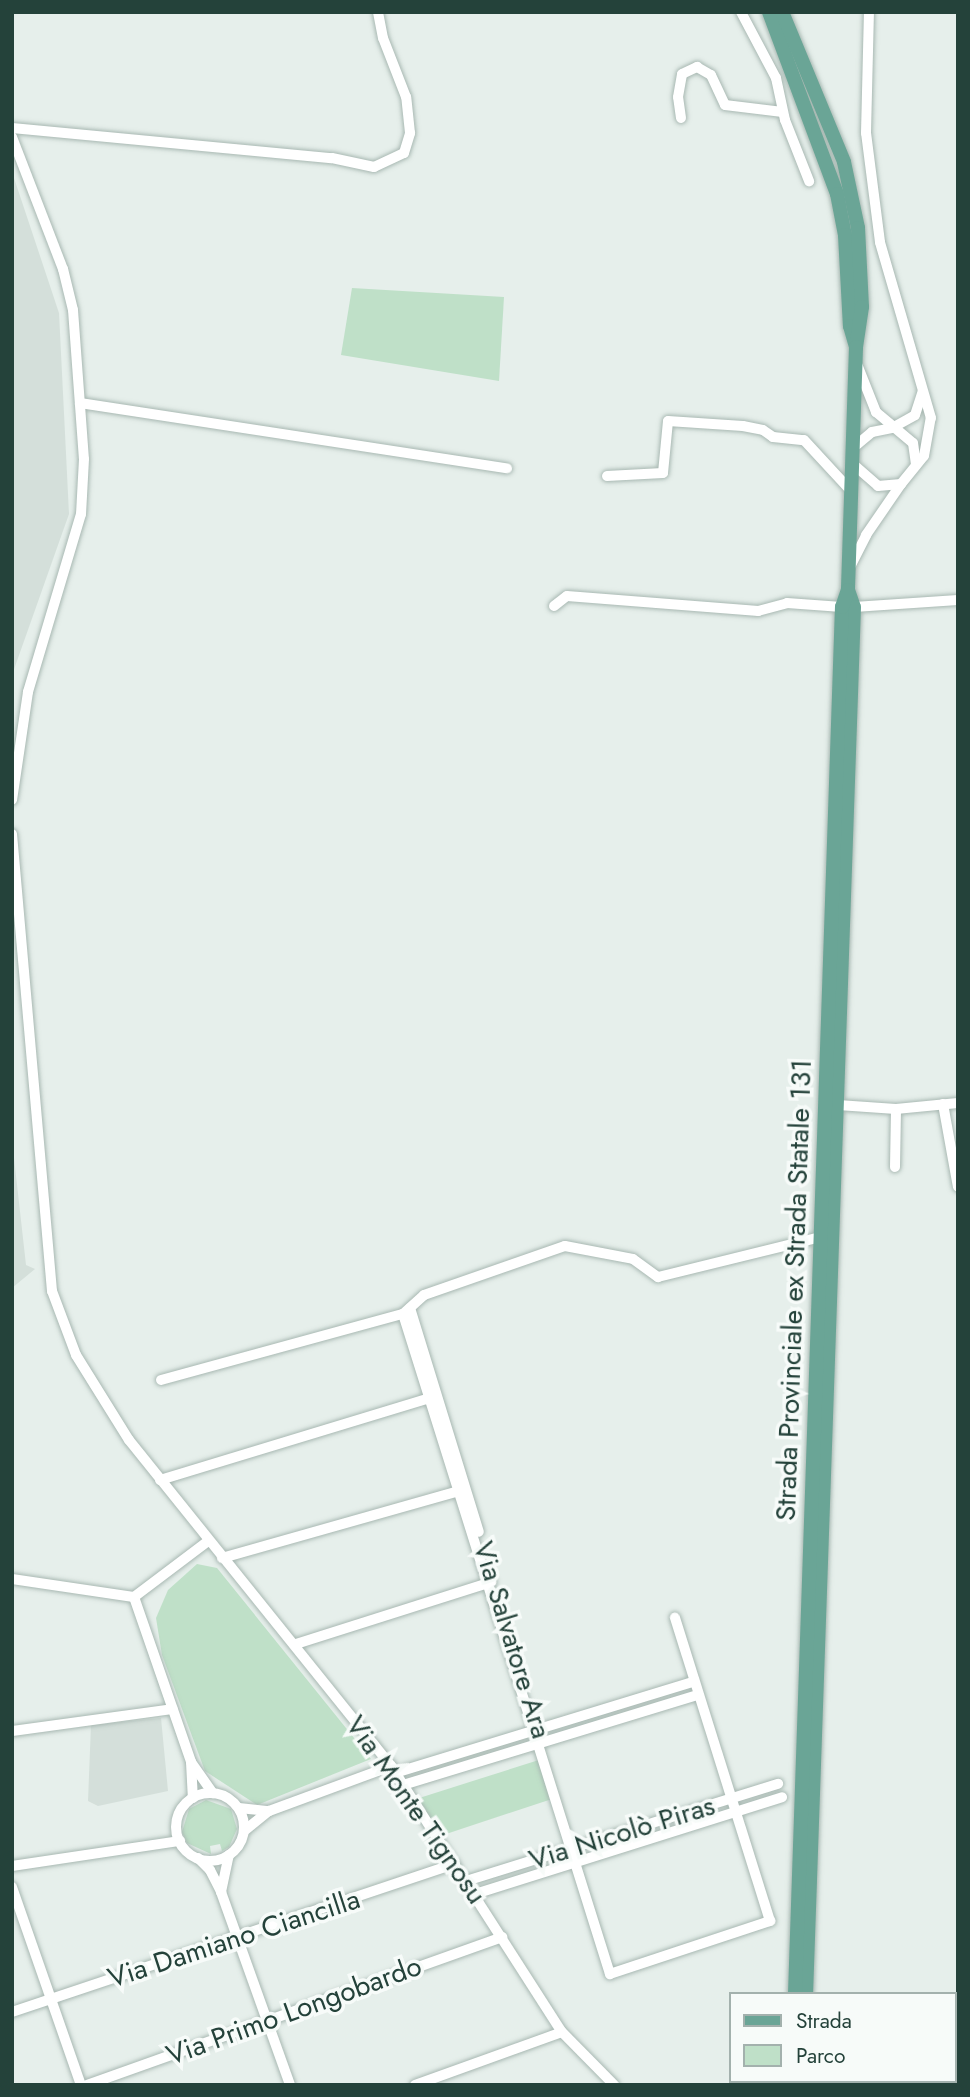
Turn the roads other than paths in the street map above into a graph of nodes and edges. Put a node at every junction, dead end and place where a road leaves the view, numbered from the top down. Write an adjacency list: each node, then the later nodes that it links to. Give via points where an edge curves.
1 (378, 12): 8 (street, via 406,97 410,132 404,153 374,167 332,158)
2 (741, 12): 6 (street, via 776,78)
3 (769, 12): 11 (main road, Strada Provinciale ex Strada Statale 131, via 837,194)
4 (782, 12): 11 (main road, Strada Provinciale ex Strada Statale 131, via 825,112 852,194 862,307)
5 (869, 12): 12 (street, via 866,133 880,242)
6 (783, 112): 7 (street, via 725,105 711,75 697,67 682,74); 10 (street)
7 (681, 118)
8 (12, 128)
9 (12, 138): 13 (street, via 63,269 73,310)
10 (809, 181)
11 (856, 355): 14 (street, via 876,412); 15 (main road, Strada Provinciale ex Strada Statale 131)
12 (924, 384): 14 (street, via 915,415); 18 (street, via 931,418 929,439)
13 (80, 403): 17 (street); 26 (street, via 81,514 28,691)
14 (892, 428): 15 (street, via 872,432); 18 (street, via 913,443)
15 (853, 448): 16 (main road, Strada Provinciale ex Strada Statale 131)
16 (853, 464): 20 (street, via 878,486); 21 (main road, Strada Provinciale ex Strada Statale 131)
17 (507, 468)
18 (915, 468): 20 (street)
19 (607, 476): 21 (street, via 663,473 668,421 743,426 773,437 804,440)
20 (901, 484): 22 (street)
21 (852, 492): 22 (main road, Strada Provinciale ex Strada Statale 131)
22 (849, 569): 25 (main road, Strada Provinciale ex Strada Statale 131)
23 (958, 600): 25 (street)
24 (554, 606): 25 (street, via 567,596 758,611 787,603)
25 (848, 607): 30 (main road, Strada Provinciale ex Strada Statale 131); 34 (main road, Strada Provinciale ex Strada Statale 131)
26 (12, 800)
27 (12, 834): 38 (street, Via Monte Tignosu, via 52,1291 76,1355)
28 (958, 1103): 29 (street)
29 (943, 1104): 31 (street); 33 (street)
30 (838, 1105): 31 (street); 79 (main road, Strada Provinciale ex Strada Statale 131)
31 (896, 1109): 32 (street)
32 (895, 1167)
33 (958, 1187)
34 (821, 1237): 35 (street, via 657,1277 633,1259 565,1246 424,1295); 78 (main road, Strada Provinciale ex Strada Statale 131)
35 (406, 1311): 36 (street); 37 (street, Via Salvatore Ara); 39 (street, Via Salvatore Ara)
36 (161, 1380)
37 (430, 1398): 38 (street); 39 (street, Via Salvatore Ara)
38 (160, 1480): 40 (street, Via Monte Tignosu)
39 (462, 1490): 41 (street); 43 (street, Via Salvatore Ara)
40 (208, 1541): 41 (street, Via Monte Tignosu); 44 (street)
41 (222, 1558): 46 (street, Via Monte Tignosu)
42 (12, 1579): 44 (street)
43 (491, 1582): 46 (street); 50 (street, Via Salvatore Ara)
44 (134, 1597): 49 (street)
45 (675, 1618): 47 (street)
46 (296, 1644): 54 (street, Via Monte Tignosu)
47 (694, 1682): 48 (street); 50 (street)
48 (697, 1695): 52 (street); 60 (street)
49 (173, 1709): 51 (street); 53 (street)
50 (537, 1730): 52 (street, Via Salvatore Ara); 54 (street)
51 (12, 1731)
52 (541, 1743): 56 (street); 66 (street, Via Salvatore Ara)
53 (191, 1762): 57 (street); 59 (street)
54 (393, 1770): 56 (street, Via Monte Tignosu); 62 (street)
55 (778, 1784): 60 (street, Via Nicolò Piras)
56 (403, 1785): 70 (street, Via Monte Tignosu)
57 (213, 1793): 59 (street); 61 (street)
58 (782, 1797): 63 (street, Via Nicolò Piras)
59 (192, 1798): 65 (street, via 177,1822)
60 (732, 1800): 63 (street); 66 (street, Via Nicolò Piras)
61 (239, 1808): 62 (street); 64 (street)
62 (269, 1811): 64 (street)
63 (736, 1813): 69 (street, Via Nicolò Piras); 69 (street, Via Salvatore Ara, via 771,1921 612,1973)
64 (244, 1831): 67 (street)
65 (180, 1841): 68 (street); 71 (street)
66 (573, 1848): 69 (street, Via Salvatore Ara); 72 (street, Via Nicolò Piras)
67 (229, 1855): 68 (street, via 214,1860); 74 (street)
68 (198, 1858): 74 (street)
69 (577, 1862): 75 (street, Via Nicolò Piras)
70 (455, 1864): 72 (street, Via Monte Tignosu); 77 (street, Via Damiano Ciancilla)
71 (12, 1866)
72 (466, 1881): 75 (street, Via Monte Tignosu)
73 (12, 1887): 80 (street)
74 (221, 1892): 77 (street)
75 (475, 1894): 76 (street, Via Monte Tignosu)
76 (502, 1937): 82 (street, Via Primo Longobardo); 83 (street, Via Monte Tignosu)
77 (237, 1939): 80 (street, Via Damiano Ciancilla); 82 (street)
78 (795, 1992)
79 (806, 1992)
80 (52, 1999): 81 (street, Via Damiano Ciancilla); 84 (street)
81 (12, 2012)
82 (265, 2020): 85 (street, Via Primo Longobardo); 86 (street)
83 (562, 2032): 87 (street); 88 (street, Via Monte Tignosu)
84 (81, 2085)
85 (87, 2085)
86 (290, 2085)
87 (415, 2085)
88 (614, 2085)

